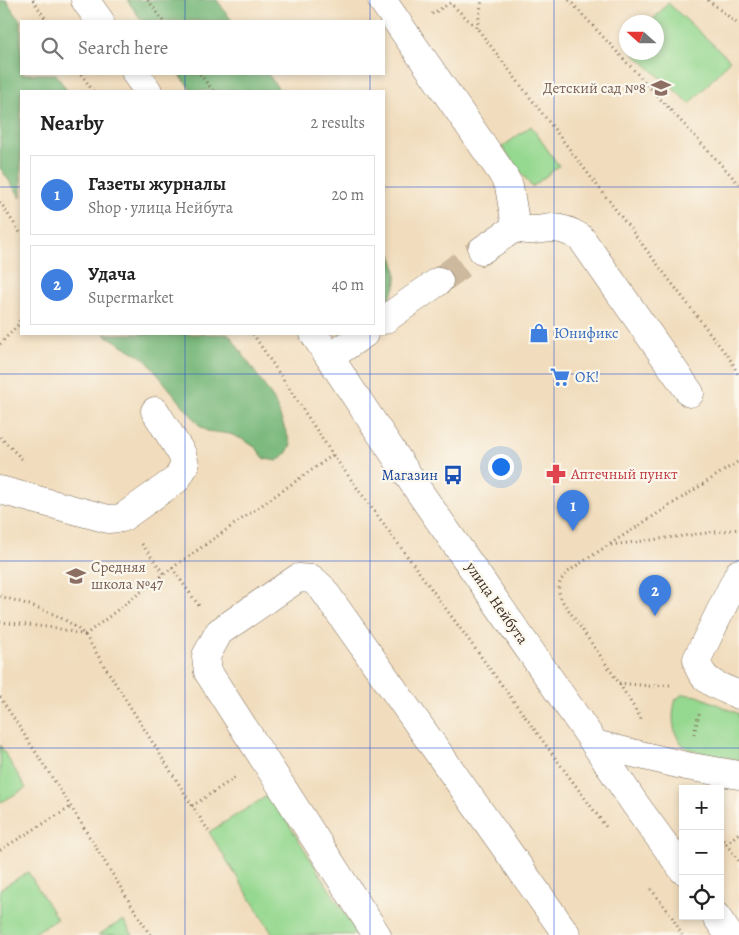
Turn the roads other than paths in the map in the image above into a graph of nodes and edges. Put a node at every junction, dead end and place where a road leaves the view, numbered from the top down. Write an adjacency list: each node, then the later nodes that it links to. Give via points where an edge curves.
1 (86, 0): 3 (street)
2 (382, 0): 6 (street, via 502,173 509,186)
3 (99, 20)
4 (137, 75): 5 (street)
5 (147, 90)
6 (516, 227): 7 (street); 13 (street, via 524,230 554,228 581,238)
7 (482, 250)
8 (439, 281): 9 (street)
9 (385, 319)
10 (315, 335): 12 (street, улица Нейбута)
11 (363, 335): 12 (street)
12 (330, 357): 18 (street, улица Нейбута)
13 (690, 392)
14 (155, 410): 15 (street, via 182,454 185,465 177,480 122,518 108,518)
15 (0, 490)
16 (739, 573): 17 (street, via 697,659 698,668 707,680)
17 (739, 695)
18 (595, 744): 19 (street, via 676,764); 20 (street, улица Нейбута)
19 (739, 775)
20 (679, 864)
21 (719, 920): 24 (street)
22 (377, 935): 23 (street, via 208,672 206,656 219,632 298,578 312,579 322,588)
23 (567, 935)
24 (729, 935)

